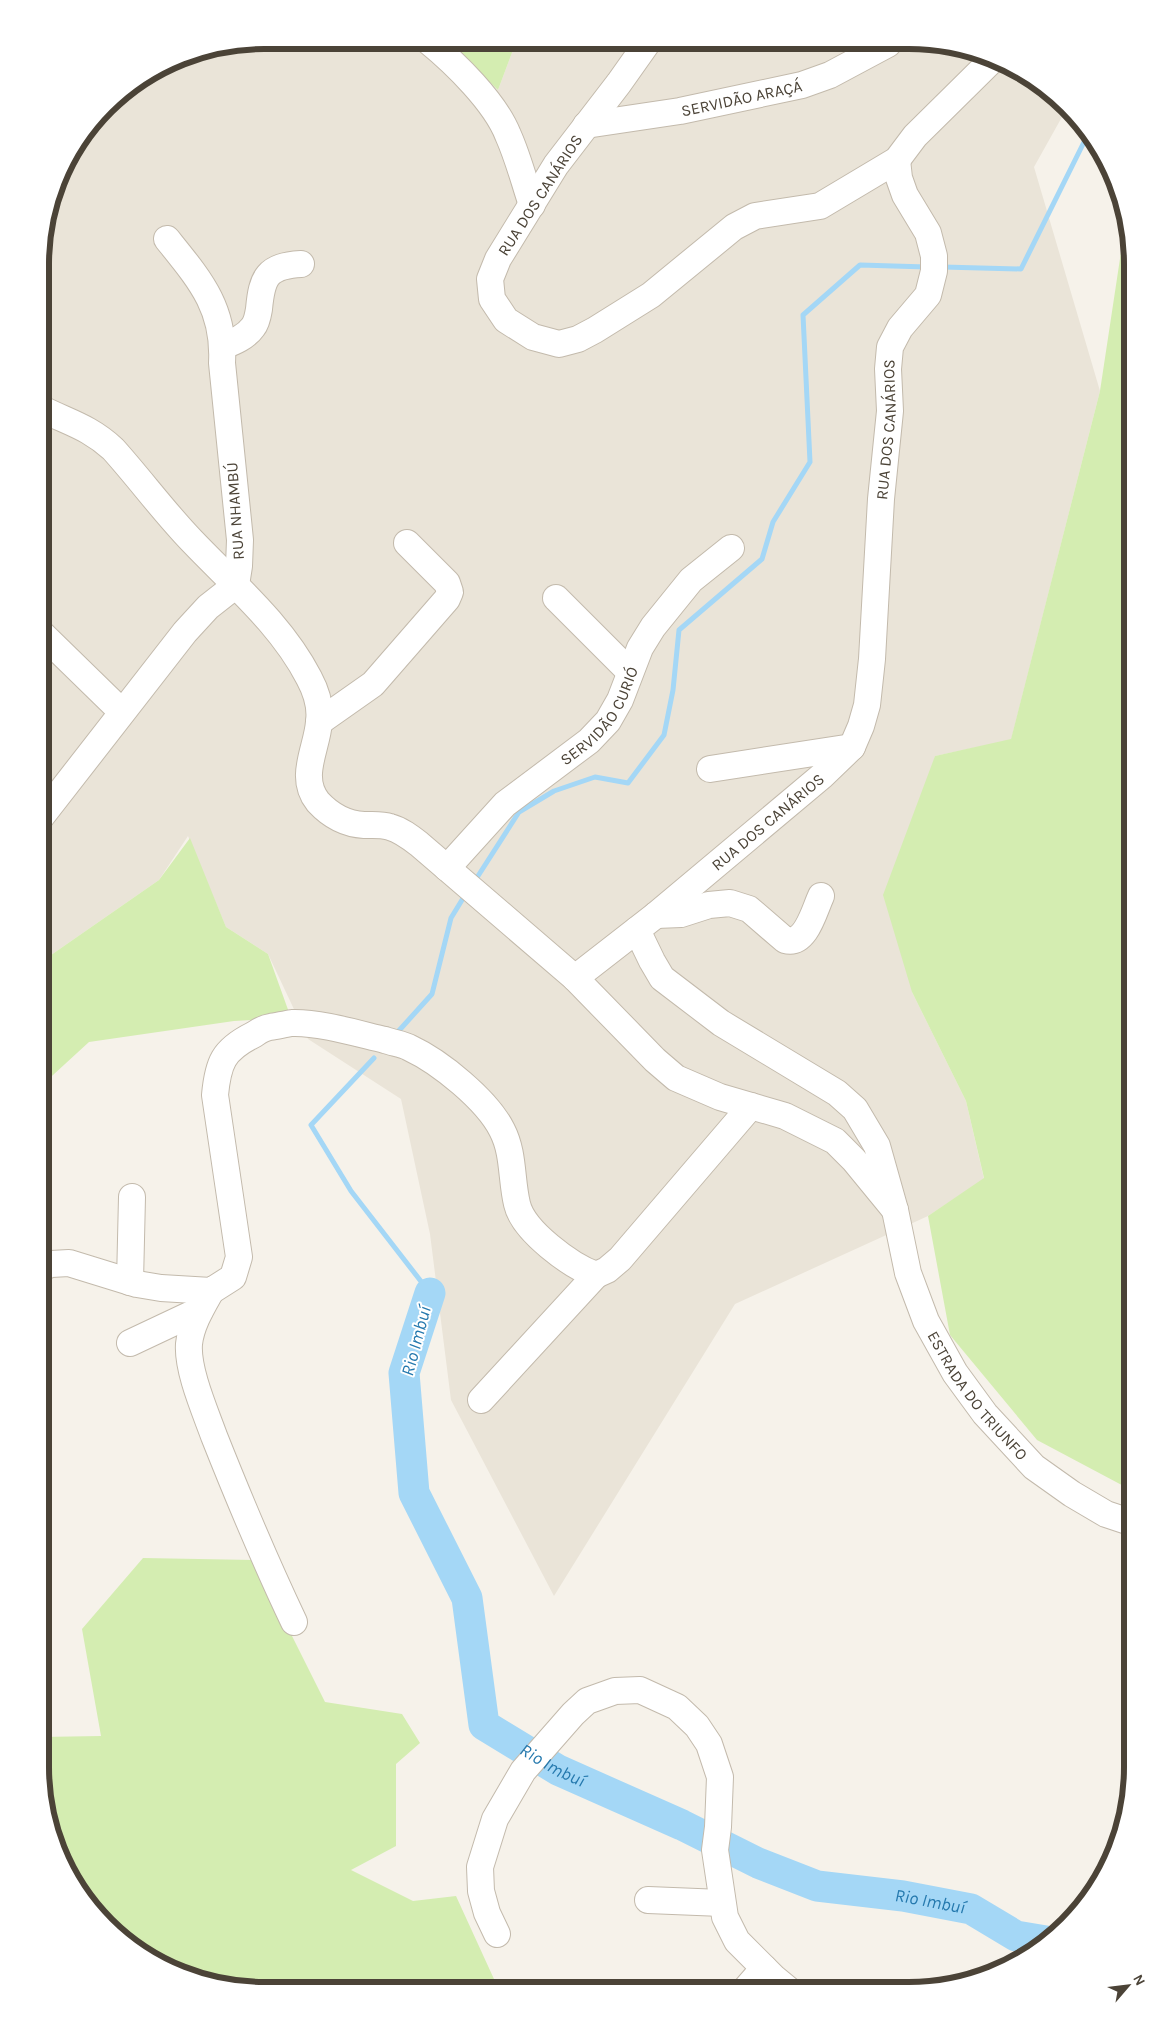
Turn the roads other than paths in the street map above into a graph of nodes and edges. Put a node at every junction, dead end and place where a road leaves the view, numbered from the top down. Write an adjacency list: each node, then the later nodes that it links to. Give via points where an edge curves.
1 (437, 49): 7 (street, via 463,73 508,133)
2 (643, 49): 5 (street, RUA DOS CANÁRIOS)
3 (879, 49): 5 (street, SERVIDÃO ARAÇÁ, via 802,86 680,111)
4 (988, 64): 6 (street, via 915,136)
5 (586, 125): 7 (street, RUA DOS CANÁRIOS)
6 (897, 160): 7 (street, RUA DOS CANÁRIOS, via 820,206 755,216 734,227 651,295 595,330 559,344 533,337 506,320 492,299 490,279 498,259); 20 (street, RUA DOS CANÁRIOS, via 906,196 928,233 934,263 928,295 900,328 890,347 890,411 881,499 872,659 867,705)
7 (532, 205)
8 (167, 239): 10 (street, RUA NHAMBÚ, via 202,283 212,302)
9 (301, 264): 10 (street, via 284,265 270,272 263,282 254,327 238,340)
10 (223, 346): 14 (street, RUA NHAMBÚ, via 222,364 240,540)
11 (49, 412): 14 (street, via 74,422 113,449 180,528)
12 (407, 543): 19 (street, via 447,583 450,592 447,599 373,684)
13 (731, 548): 17 (street, SERVIDÃO CURIÓ, via 678,594 640,648)
14 (236, 585): 18 (street, via 185,632); 19 (street, via 294,653 318,700)
15 (556, 598): 17 (street)
16 (49, 641): 18 (street)
17 (630, 672): 23 (street, SERVIDÃO CURIÓ, via 608,721 590,741 505,804)
18 (122, 712): 22 (street)
19 (319, 722): 23 (street, via 309,775 311,791 318,802 330,814 347,822 400,830)
20 (852, 747): 21 (street); 25 (street, RUA DOS CANÁRIOS)
21 (710, 769)
22 (49, 807)
23 (447, 868): 26 (street)
24 (821, 896): 25 (street, via 799,940 792,942 785,940 749,909 730,903 709,905)
25 (647, 923): 26 (street, RUA DOS CANÁRIOS); 29 (street, ESTRADA DO TRIUNFO, via 652,961 662,978 721,1023 837,1093 854,1109 877,1146)
26 (575, 978): 27 (street, via 676,1078)
27 (751, 1106): 29 (street, via 786,1116 834,1141); 31 (street, via 620,1259)
28 (132, 1197): 32 (street)
29 (895, 1210): 36 (street, ESTRADA DO TRIUNFO, via 908,1273 926,1321 955,1372 985,1414 1034,1467 1072,1494 1106,1514)
30 (49, 1265): 32 (street, via 69,1263)
31 (596, 1275): 33 (street, via 562,1258 527,1222 517,1207 510,1147 502,1129 484,1106 436,1062 409,1047 336,1029 292,1023 266,1028 239,1042 218,1071 215,1095 239,1257 234,1277); 35 (street)
32 (130, 1282): 33 (street)
33 (206, 1300): 34 (street); 37 (street, via 189,1344 192,1370 258,1547)
34 (130, 1343)
35 (481, 1400)
36 (1124, 1520)
37 (294, 1622)
38 (648, 1900): 39 (street)
39 (722, 1903): 40 (street, via 716,1838 720,1777 709,1744 697,1726 677,1707 640,1690 615,1692 587,1701 573,1714 523,1771 495,1819 480,1866 480,1891); 41 (street, via 725,1918 738,1941)
40 (497, 1934)
41 (764, 1968): 42 (street); 43 (street)
42 (751, 1982)
43 (780, 1982)

